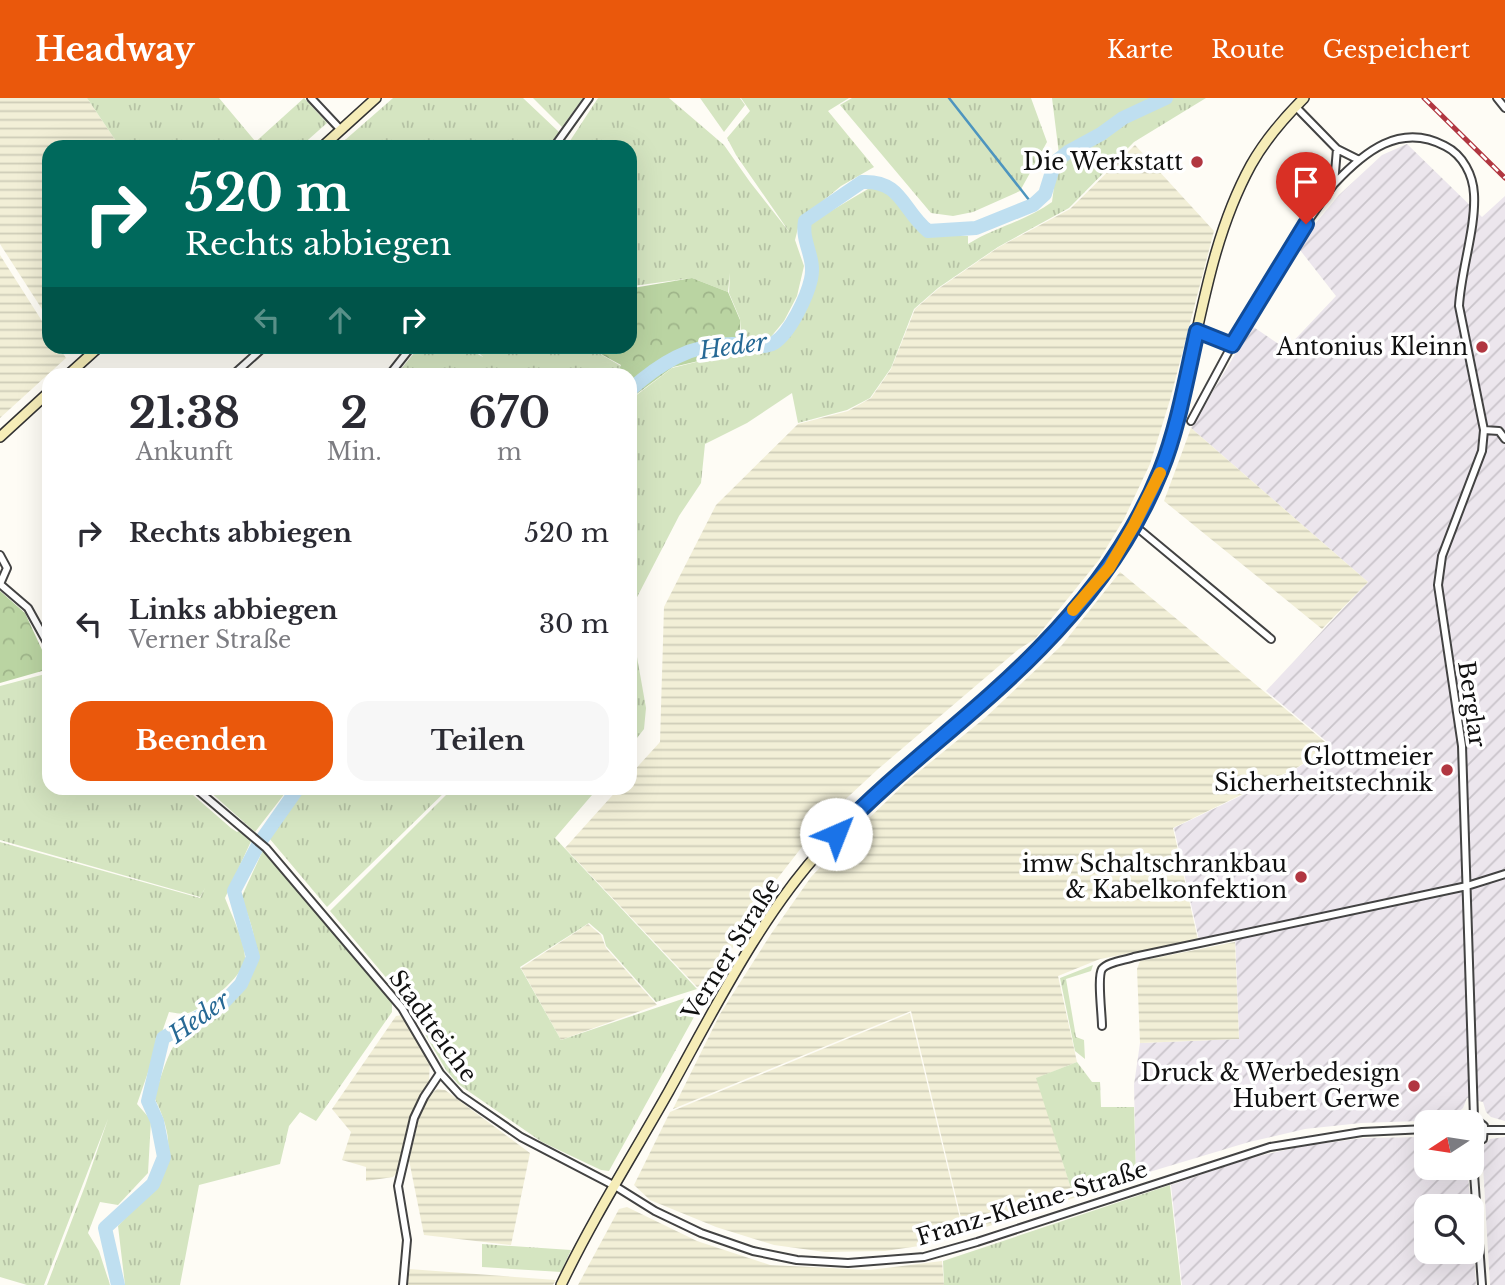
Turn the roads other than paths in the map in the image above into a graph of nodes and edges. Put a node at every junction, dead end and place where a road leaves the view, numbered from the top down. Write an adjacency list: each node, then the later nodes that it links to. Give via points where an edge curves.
1 (311, 98): 8 (street)
2 (376, 98): 8 (main road)
3 (589, 98): 10 (street)
4 (1304, 98): 6 (main road, Verner Straße)
5 (1497, 99): 7 (street)
6 (1296, 107): 11 (street); 14 (main road, Verner Straße, via 1269,138 1236,197)
7 (1505, 108)
8 (341, 130): 9 (main road)
9 (330, 140)
10 (559, 140)
11 (1337, 149): 12 (street); 13 (street)
12 (1357, 159): 13 (street); 24 (street, via 1404,137 1423,137 1452,150 1469,172 1474,196 1459,306)
13 (1334, 184): 15 (street)
14 (1197, 331): 15 (street); 27 (main road, Verner Straße, via 1162,469)
15 (1232, 345): 23 (street)
16 (91, 354): 19 (main road)
17 (256, 354): 20 (street)
18 (406, 354): 21 (street)
19 (76, 368)
20 (241, 368)
21 (395, 368)
22 (42, 398): 25 (main road)
23 (1191, 421)
24 (1484, 430): 26 (street, via 1499,431); 34 (street, Berglar, via 1482,451 1442,556 1438,585 1460,721)
25 (0, 437)
26 (1505, 439)
27 (1134, 525): 31 (street); 43 (main road, Verner Straße, via 1109,568 1040,648 869,800 784,896 724,992)
28 (0, 555): 29 (street, via 7,568)
29 (0, 584): 30 (street, via 28,608)
30 (42, 633)
31 (1271, 639)
32 (203, 795): 36 (street, Stadtteiche, via 266,848 402,1008)
33 (1505, 874): 34 (street)
34 (1467, 886): 35 (street, via 1105,966 1100,979); 37 (street, Berglar)
35 (1102, 1026)
36 (440, 1073): 43 (street, Stadtteiche, via 460,1095 521,1138); 44 (street, via 414,1118 398,1186 407,1240)
37 (1474, 1110)
38 (1414, 1130): 43 (street, Franz-Kleine-Straße, via 1362,1132 1270,1147 958,1248 874,1263 797,1260 735,1246 655,1211)
39 (1485, 1130): 40 (street); 41 (street)
40 (1505, 1130)
41 (1484, 1134)
42 (1474, 1180): 46 (street)
43 (615, 1186): 45 (main road, Verner Straße)
44 (403, 1285)
45 (561, 1285)
46 (1482, 1285)

